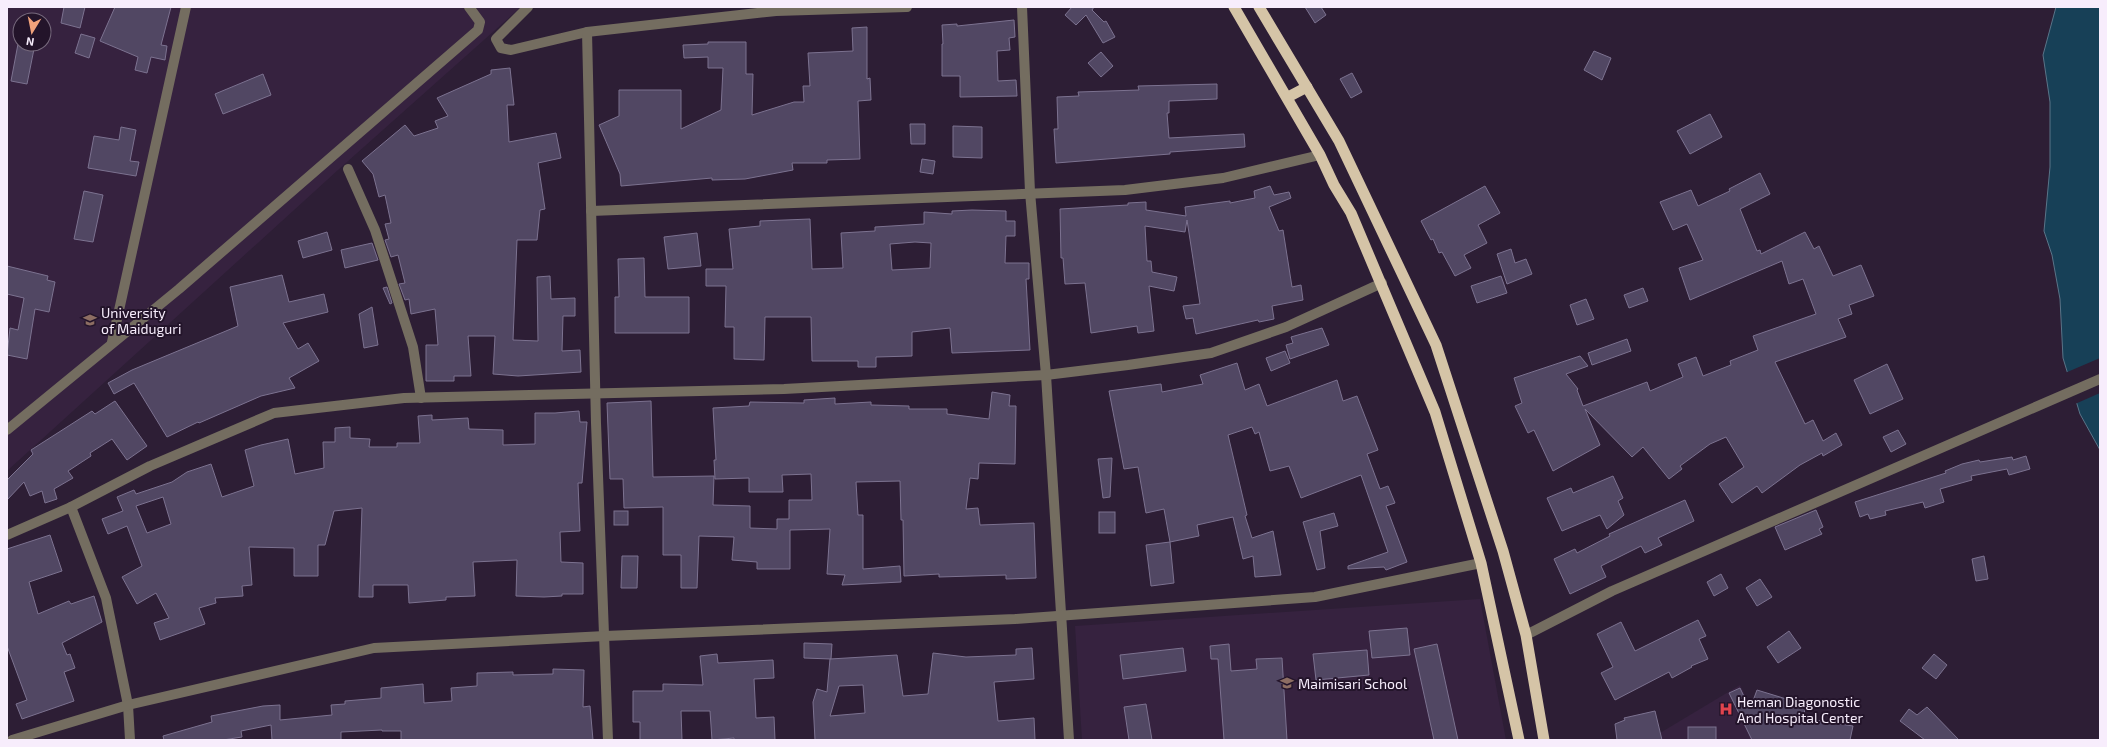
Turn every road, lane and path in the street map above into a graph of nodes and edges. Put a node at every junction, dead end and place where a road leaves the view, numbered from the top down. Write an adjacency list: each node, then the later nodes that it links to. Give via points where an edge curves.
1 (186, 7): 16 (street)
2 (469, 7): 16 (street, via 480,22 478,30 185,284)
3 (528, 7): 8 (street, via 496,39 501,48 511,50)
4 (907, 7): 8 (street, via 776,11)
5 (1022, 7): 13 (street)
6 (1234, 7): 10 (highway)
7 (1259, 7): 9 (highway)
8 (587, 32): 14 (street)
9 (1307, 87): 10 (highway); 26 (highway, via 1338,141 1436,345 1503,551)
10 (1288, 97): 11 (highway)
11 (1320, 155): 13 (street, via 1223,178 1125,190); 15 (highway)
12 (348, 169): 20 (street, via 375,230 413,347)
13 (1030, 192): 14 (street); 17 (street)
14 (591, 211): 19 (street)
15 (1382, 283): 17 (street, via 1286,327 1211,353); 24 (highway, via 1435,412)
16 (112, 342): 21 (street)
17 (1046, 375): 19 (street, via 784,389); 25 (street)
18 (2100, 380): 26 (street, via 1612,591)
19 (595, 393): 20 (street); 27 (street)
20 (421, 398): 22 (street, via 274,413 150,466)
21 (7, 430)
22 (71, 507): 23 (street); 28 (street, via 106,598)
23 (7, 535)
24 (1481, 563): 25 (street, via 1315,597); 33 (highway)
25 (1061, 616): 27 (street); 32 (street)
26 (1526, 635): 34 (highway)
27 (605, 636): 28 (street, via 374,648); 31 (street)
28 (128, 705): 29 (street); 30 (street)
29 (12, 740)
30 (130, 740)
31 (608, 740)
32 (1069, 740)
33 (1519, 740)
34 (1544, 740)

